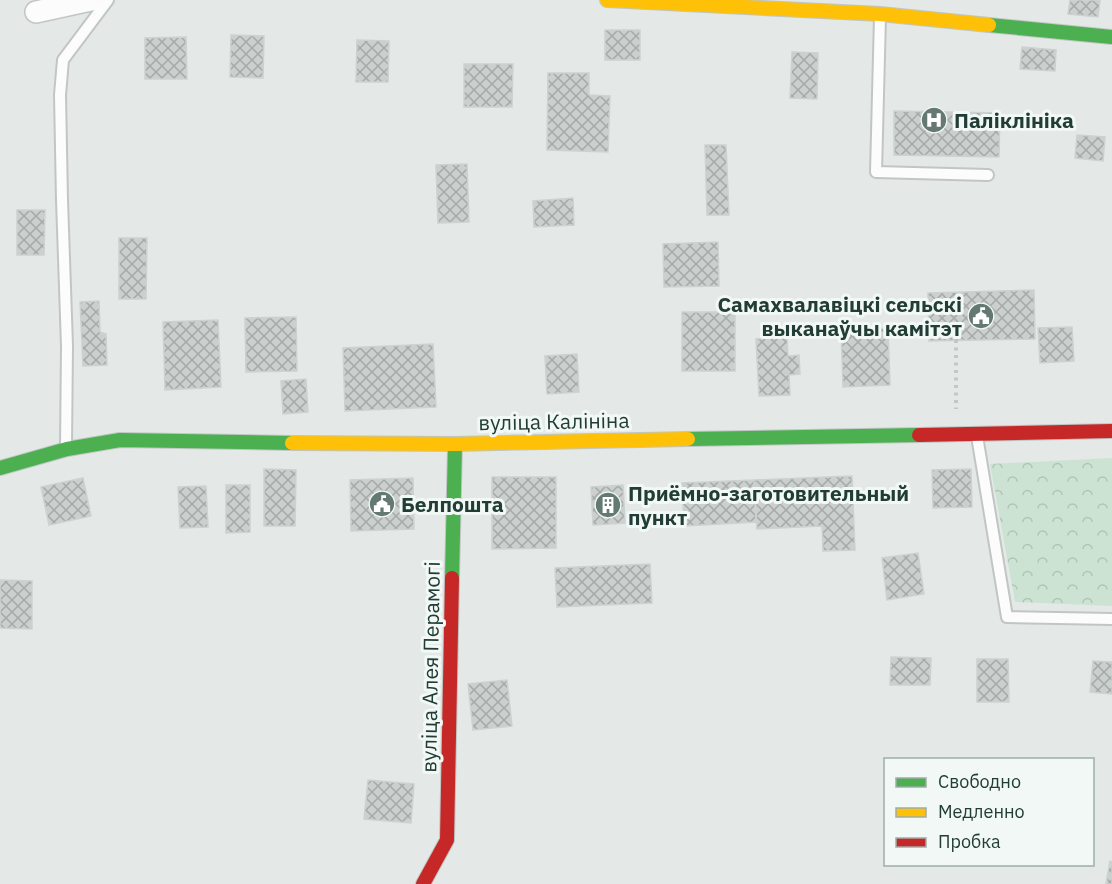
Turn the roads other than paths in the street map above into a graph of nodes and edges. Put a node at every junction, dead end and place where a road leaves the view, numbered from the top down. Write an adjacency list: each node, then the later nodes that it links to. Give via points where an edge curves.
1 (92, 0): 4 (street)
2 (108, 0): 11 (lane, via 63,60 60,95)
3 (608, 0): 5 (street)
4 (36, 12)
5 (880, 14): 6 (street); 7 (lane, via 876,172)
6 (1112, 37)
7 (988, 175)
8 (1112, 431): 9 (street, вуліца Калініна)
9 (977, 433): 10 (street, вуліца Калініна); 13 (lane, via 1008,617)
10 (455, 444): 11 (street, вуліца Калініна, via 120,440); 14 (street, вуліца Алея Перамогі, via 447,840)
11 (67, 449): 12 (street, вуліца Калініна)
12 (0, 468)
13 (1112, 619)
14 (423, 884)

